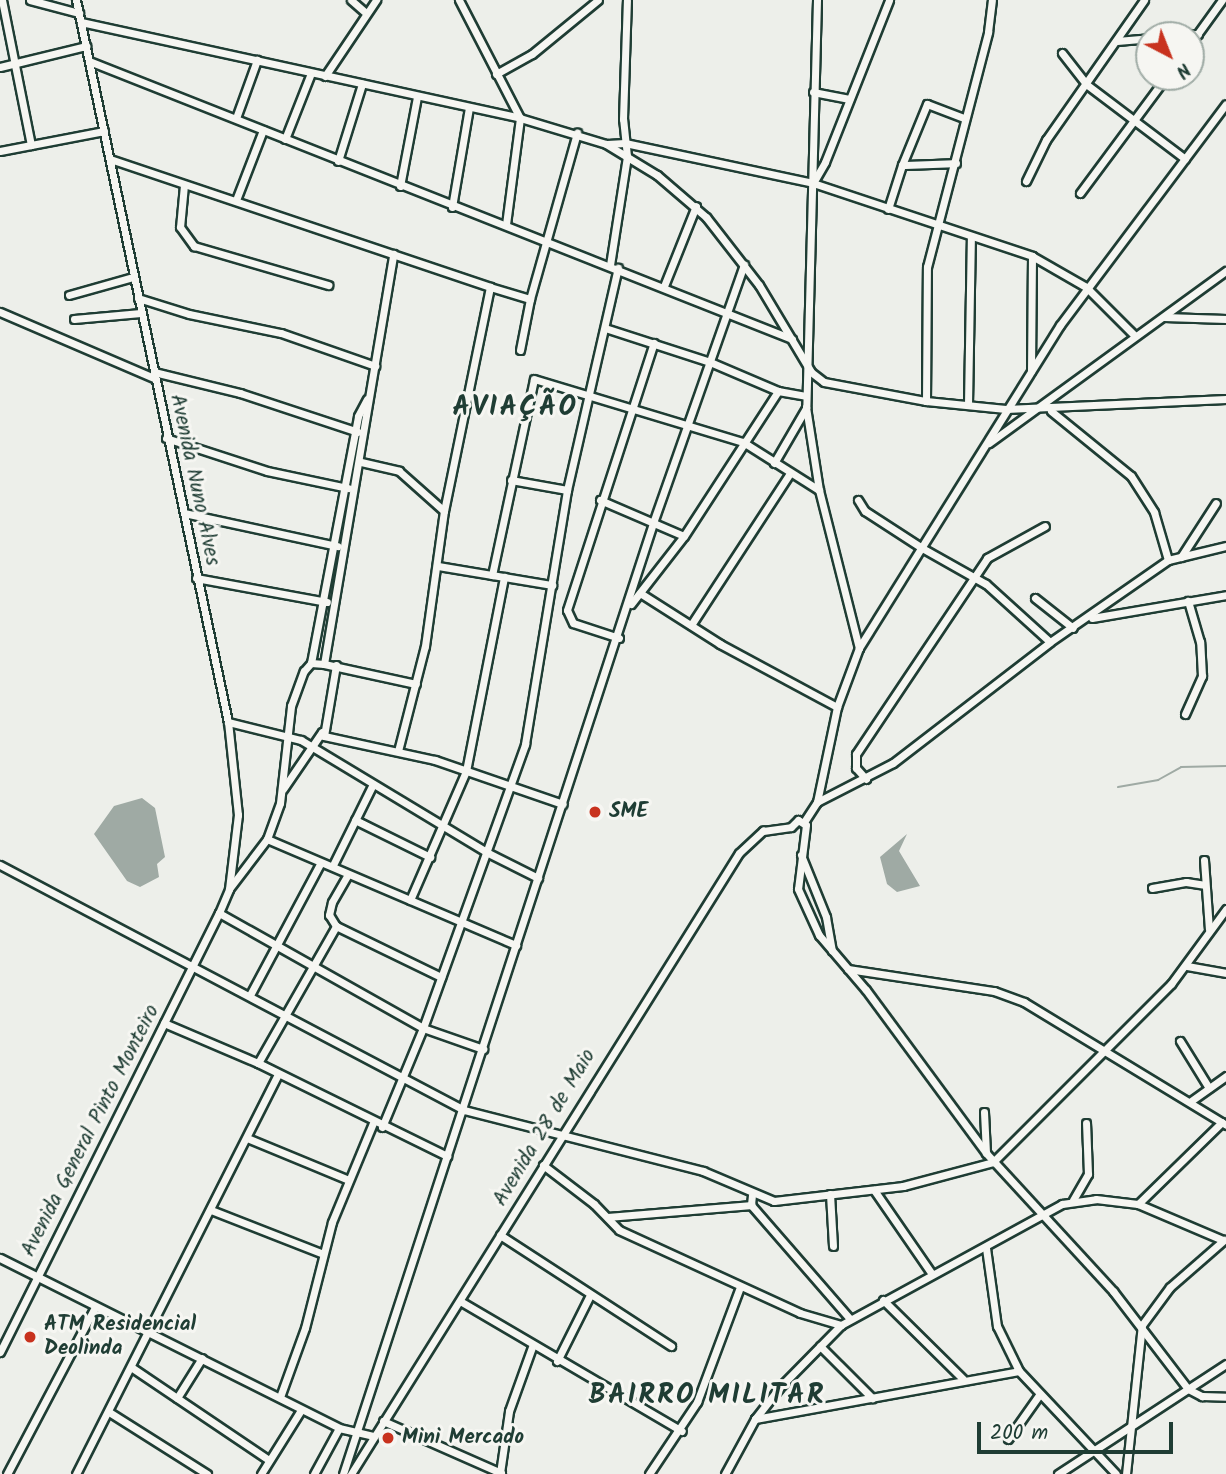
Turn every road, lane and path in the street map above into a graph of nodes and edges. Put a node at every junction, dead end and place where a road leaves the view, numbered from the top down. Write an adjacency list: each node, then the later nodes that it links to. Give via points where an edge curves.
1 (2, 0): 24 (street)
2 (30, 0): 16 (street)
3 (76, 0): 16 (street, Avenida Nuno Alves)
4 (351, 0): 15 (street)
5 (376, 0): 15 (street)
6 (459, 0): 27 (street)
7 (598, 0): 27 (street, via 532,54)
8 (627, 0): 45 (street)
9 (817, 0): 32 (street)
10 (889, 0): 34 (street)
11 (992, 0): 40 (street)
12 (1144, 0): 19 (street)
13 (1221, 0): 14 (street); 17 (street)
14 (1226, 5)
15 (365, 12): 28 (street)
16 (80, 18): 20 (street, Avenida Nuno Alves); 23 (street)
17 (1205, 24)
18 (1135, 39): 19 (street)
19 (1117, 41): 30 (street)
20 (86, 46): 22 (street, Avenida Nuno Alves); 24 (street)
21 (1062, 53): 30 (street)
22 (89, 61): 39 (street); 42 (street, Avenida Nuno Alves)
23 (257, 61): 26 (street); 39 (street)
24 (13, 64): 25 (street); 47 (street)
25 (0, 67)
26 (310, 73): 28 (street); 44 (street)
27 (496, 74): 37 (street)
28 (325, 76): 29 (street)
29 (362, 84): 33 (street); 52 (street)
30 (1086, 84): 38 (street); 55 (street, via 1046,140)
31 (1155, 91): 38 (street)
32 (813, 92): 34 (street); 56 (street)
33 (417, 97): 36 (street); 58 (street)
34 (849, 99): 56 (street)
35 (1226, 104): 51 (street)
36 (470, 108): 37 (street); 62 (street)
37 (520, 117): 43 (street); 64 (street, via 520,144)
38 (1135, 117): 51 (street); 59 (street)
39 (236, 118): 41 (street)
40 (964, 118): 53 (street); 54 (street, via 928,104)
41 (263, 130): 44 (street); 60 (street)
42 (103, 131): 47 (street); 50 (street, Avenida Nuno Alves)
43 (577, 133): 46 (street); 67 (street)
44 (285, 139): 52 (street)
45 (625, 143): 46 (street); 49 (street); 56 (street)
46 (606, 144): 49 (street)
47 (32, 145): 48 (street)
48 (0, 151)
49 (627, 156): 61 (street); 71 (street)
50 (110, 159): 57 (street); 73 (street, Avenida Nuno Alves)
51 (1185, 159): 77 (street)
52 (338, 161): 58 (street)
53 (956, 163): 54 (street); 65 (street)
54 (902, 165): 63 (street)
55 (1026, 181)
56 (813, 183): 63 (street); 93 (street)
57 (184, 185): 60 (street); 74 (street, via 180,227 194,246)
58 (400, 186): 62 (street)
59 (1080, 193)
60 (236, 200): 68 (street)
61 (696, 206): 70 (street); 75 (street)
62 (452, 207): 64 (street)
63 (888, 209): 65 (street)
64 (506, 224): 67 (street)
65 (936, 225): 66 (street); 102 (street, via 927,267)
66 (971, 236): 69 (street); 103 (street)
67 (548, 239): 71 (street); 80 (street)
68 (393, 254): 76 (street); 94 (street)
69 (1032, 256): 77 (street); 95 (street)
70 (744, 264): 81 (street); 89 (street)
71 (614, 266): 75 (street); 87 (street)
72 (1226, 271): 84 (street)
73 (133, 277): 78 (street); 79 (street, Avenida Nuno Alves)
74 (328, 285)
75 (664, 286): 81 (street)
76 (490, 287): 80 (street); 126 (street)
77 (1086, 287): 88 (street); 95 (street)
78 (69, 295)
79 (138, 298): 83 (street, Avenida Nuno Alves); 94 (street, via 281,333)
80 (530, 299): 91 (street)
81 (728, 311): 89 (street); 92 (street)
82 (0, 312): 96 (street)
83 (141, 313): 85 (street); 96 (street, Avenida Nuno Alves)
84 (1162, 317): 86 (street); 88 (street)
85 (74, 319)
86 (1226, 319)
87 (605, 328): 90 (street); 98 (street)
88 (1135, 336): 107 (street)
89 (793, 340): 93 (street)
90 (654, 343): 92 (street); 105 (street)
91 (520, 350)
92 (710, 362): 97 (street); 109 (street)
93 (806, 363): 99 (street); 102 (street, via 817,378 838,386)
94 (375, 366): 100 (street)
95 (1031, 373): 106 (street)
96 (154, 375): 110 (street, via 240,393); 112 (street, Avenida Nuno Alves)
97 (778, 391): 99 (street); 113 (street)
98 (588, 396): 105 (street); 118 (street, via 531,381); 121 (street)
99 (806, 396): 104 (street)
100 (367, 399): 110 (street); 111 (street)
101 (1226, 400): 108 (street)
102 (926, 401): 103 (street)
103 (968, 404): 106 (street)
104 (806, 407): 116 (street); 122 (street)
105 (630, 408): 109 (street); 123 (street)
106 (1006, 409): 107 (street); 114 (street)
107 (1033, 409): 108 (street); 114 (street)
108 (1051, 410): 136 (street, via 1130,476 1154,512)
109 (688, 424): 113 (street); 128 (street)
110 (355, 431): 111 (street); 119 (street)
111 (365, 433): 115 (street)
112 (166, 438): 119 (street, via 267,471); 127 (street, Avenida Nuno Alves)
113 (743, 442): 116 (street); 130 (street)
114 (983, 448): 134 (street)
115 (361, 462): 120 (street); 126 (street, via 399,471)
116 (774, 463): 117 (street)
117 (790, 473): 122 (street); 151 (street)
118 (511, 481): 121 (street); 138 (street)
119 (345, 487): 120 (street); 131 (street)
120 (356, 489): 133 (street)
121 (567, 490): 142 (street)
122 (819, 490): 155 (street)
123 (600, 500): 128 (street); 153 (street, via 567,614 573,623)
124 (858, 500): 134 (street, via 865,511)
125 (1216, 503): 135 (street)
126 (444, 510): 137 (street)
127 (184, 513): 131 (street); 141 (street, Avenida Nuno Alves)
128 (654, 520): 130 (street); 149 (street)
129 (1045, 526): 140 (street, via 994,551)
130 (684, 536): 143 (street)
131 (334, 545): 133 (street); 146 (street)
132 (1226, 546): 135 (street)
133 (344, 547): 148 (street)
134 (922, 548): 140 (street); 155 (street)
135 (1181, 557): 136 (street)
136 (1168, 560): 150 (street)
137 (438, 566): 138 (street); 159 (street)
138 (492, 575): 139 (street)
139 (504, 577): 142 (street); 167 (street)
140 (976, 577): 154 (street); 168 (street, via 856,754 856,768)
141 (197, 578): 146 (street); 162 (street, Avenida Nuno Alves)
142 (552, 584): 170 (street, via 525,744)
143 (640, 593): 149 (street); 151 (street)
144 (1226, 595): 147 (street)
145 (1035, 598): 152 (street)
146 (323, 601): 148 (street); 156 (street)
147 (1188, 601): 150 (street); 161 (street, via 1200,642 1202,676)
148 (333, 604): 157 (street)
149 (628, 607): 153 (street)
150 (1090, 618): 152 (street)
151 (691, 625): 160 (street)
152 (1073, 628): 154 (street)
153 (619, 638): 173 (street)
154 (1050, 642): 168 (street, via 916,747)
155 (859, 648): 160 (street)
156 (311, 663): 157 (street); 164 (street, via 296,688)
157 (324, 664): 158 (street)
158 (336, 665): 159 (street); 163 (street)
159 (415, 684): 166 (street)
160 (837, 707): 172 (street)
161 (1185, 714)
162 (228, 722): 164 (street); 191 (street, Avenida Nuno Alves, via 238,788)
163 (324, 736): 165 (street, via 319,734); 166 (street)
164 (286, 738): 165 (street); 171 (street)
165 (314, 749): 169 (street); 171 (street)
166 (398, 751): 167 (street)
167 (466, 771): 170 (street); 176 (street)
168 (866, 779): 172 (street)
169 (372, 786): 174 (street); 176 (street)
170 (511, 789): 173 (street); 180 (street)
171 (283, 790): 179 (street)
172 (817, 802): 175 (street)
173 (563, 804): 188 (street)
174 (355, 820): 182 (street); 186 (street)
175 (804, 822): 177 (street, via 794,821); 178 (street, via 807,829)
176 (443, 827): 180 (street); 182 (street)
177 (791, 827): 178 (street, via 793,833); 226 (street, Avenida 28 de Maio, via 763,831 738,853)
178 (802, 835): 181 (street)
179 (267, 839): 184 (street); 191 (street)
180 (488, 853): 188 (street); 195 (street)
181 (801, 854): 200 (street, via 826,917); 200 (street, via 798,888 819,935)
182 (430, 857): 192 (street)
183 (1204, 860): 189 (street)
184 (320, 864): 186 (street); 198 (street)
185 (0, 865): 201 (street)
186 (333, 865): 187 (street)
187 (348, 874): 192 (street); 196 (street, via 329,915)
188 (538, 878): 199 (street)
189 (1205, 885): 190 (street, via 1186,882); 197 (street)
190 (1152, 888)
191 (229, 889): 194 (street, Avenida Nuno Alves)
192 (410, 900): 195 (street)
193 (1226, 909): 197 (street)
194 (219, 914): 198 (street); 201 (street, Avenida Nuno Alves)
195 (462, 923): 199 (street); 206 (street)
196 (336, 926): 203 (street); 206 (street)
197 (1209, 929): 202 (street)
198 (277, 945): 203 (street); 207 (street)
199 (516, 945): 212 (street)
200 (832, 950): 204 (street)
201 (195, 964): 207 (street); 209 (street, Avenida General Pinto Monteiro)
202 (1188, 966): 205 (street); 213 (street)
203 (314, 967): 208 (street); 210 (street)
204 (848, 969): 213 (street, via 994,991 1024,1002); 228 (street)
205 (1226, 973)
206 (441, 976): 210 (street)
207 (250, 995): 208 (street)
208 (284, 1018): 214 (street); 217 (street)
209 (164, 1023): 214 (street); 249 (street, Avenida General Pinto Monteiro)
210 (423, 1028): 212 (street); 217 (street)
211 (1180, 1041): 218 (street)
212 (483, 1049): 220 (street)
213 (1103, 1050): 219 (street); 230 (street, via 1048,1112)
214 (258, 1063): 215 (street)
215 (278, 1074): 222 (street); 227 (street)
216 (1226, 1076): 218 (street)
217 (402, 1081): 220 (street); 225 (street)
218 (1209, 1088): 219 (street)
219 (1191, 1101): 224 (street)
220 (464, 1110): 226 (street); 229 (street)
221 (984, 1112): 228 (street)
222 (373, 1123): 225 (street); 232 (street)
223 (1086, 1123): 236 (street, via 1088,1174)
224 (1224, 1123): 237 (street)
225 (382, 1127): 229 (street)
226 (561, 1135): 231 (street, Avenida 28 de Maio); 235 (street, via 702,1171)
227 (247, 1139): 232 (street); 239 (street)
228 (986, 1153): 230 (street)
229 (447, 1156): 282 (street)
230 (993, 1162): 233 (street); 240 (street)
231 (543, 1165): 241 (street); 242 (street, Avenida 28 de Maio)
232 (349, 1180): 246 (street)
233 (874, 1190): 234 (street); 248 (street)
234 (830, 1194): 235 (street, via 774,1201); 244 (street)
235 (752, 1195): 238 (street)
236 (1073, 1200): 237 (street); 240 (street)
237 (1138, 1204): 243 (street)
238 (751, 1205): 241 (street); 255 (street)
239 (211, 1210): 246 (street); 258 (street)
240 (1043, 1213): 245 (street); 257 (street)
241 (608, 1217): 250 (street, via 619,1230)
242 (500, 1235): 251 (street); 253 (street, Avenida 28 de Maio)
243 (1224, 1239): 257 (street, via 1170,1287)
244 (833, 1246)
245 (986, 1248): 248 (street); 267 (street, via 997,1325)
246 (323, 1254): 271 (street, via 305,1328)
247 (0, 1258): 249 (street)
248 (932, 1274): 252 (street)
249 (37, 1276): 254 (street); 262 (street, Avenida General Pinto Monteiro)
250 (740, 1287): 256 (street); 281 (street, via 722,1344)
251 (589, 1297): 259 (street); 264 (street)
252 (883, 1300): 255 (street); 268 (street)
253 (460, 1301): 261 (street); 278 (street, Avenida 28 de Maio)
254 (95, 1307): 258 (street); 288 (street)
255 (850, 1320): 256 (street)
256 (841, 1325): 260 (street)
257 (1142, 1325): 269 (street); 280 (street)
258 (147, 1333): 263 (street); 266 (street)
259 (671, 1346)
260 (820, 1346): 274 (street); 277 (street)
261 (532, 1347): 264 (street); 287 (street, via 509,1411)
262 (0, 1352)
263 (202, 1358): 271 (street); 273 (street)
264 (557, 1361): 281 (street)
265 (1226, 1364): 269 (street)
266 (131, 1367): 273 (street); 276 (street)
267 (1019, 1371): 268 (street); 270 (street)
268 (963, 1379): 274 (street)
269 (1188, 1389): 272 (street, via 1202,1396); 280 (street)
270 (1039, 1395): 284 (street); 285 (street)
271 (280, 1397): 275 (street)
272 (1226, 1397)
273 (177, 1398): 286 (street)
274 (872, 1398): 277 (street)
275 (301, 1410): 279 (street); 286 (street)
276 (109, 1412): 289 (street); 290 (street)
277 (755, 1419): 296 (street)
278 (383, 1421): 283 (street, Avenida 28 de Maio); 287 (street)
279 (339, 1428): 282 (street); 292 (street)
280 (1128, 1428): 285 (street); 299 (street)
281 (681, 1430): 295 (street)
282 (356, 1432): 283 (street); 293 (street)
283 (374, 1436): 294 (street, Avenida 28 de Maio)
284 (1008, 1439)
285 (1093, 1449): 297 (street); 298 (street)
286 (269, 1460): 291 (street)
287 (500, 1473)
288 (7, 1474)
289 (76, 1474)
290 (207, 1474)
291 (261, 1474)
292 (314, 1474)
293 (343, 1474)
294 (351, 1474)
295 (649, 1474)
296 (725, 1474)
297 (1058, 1474)
298 (1116, 1474)
299 (1126, 1474)

